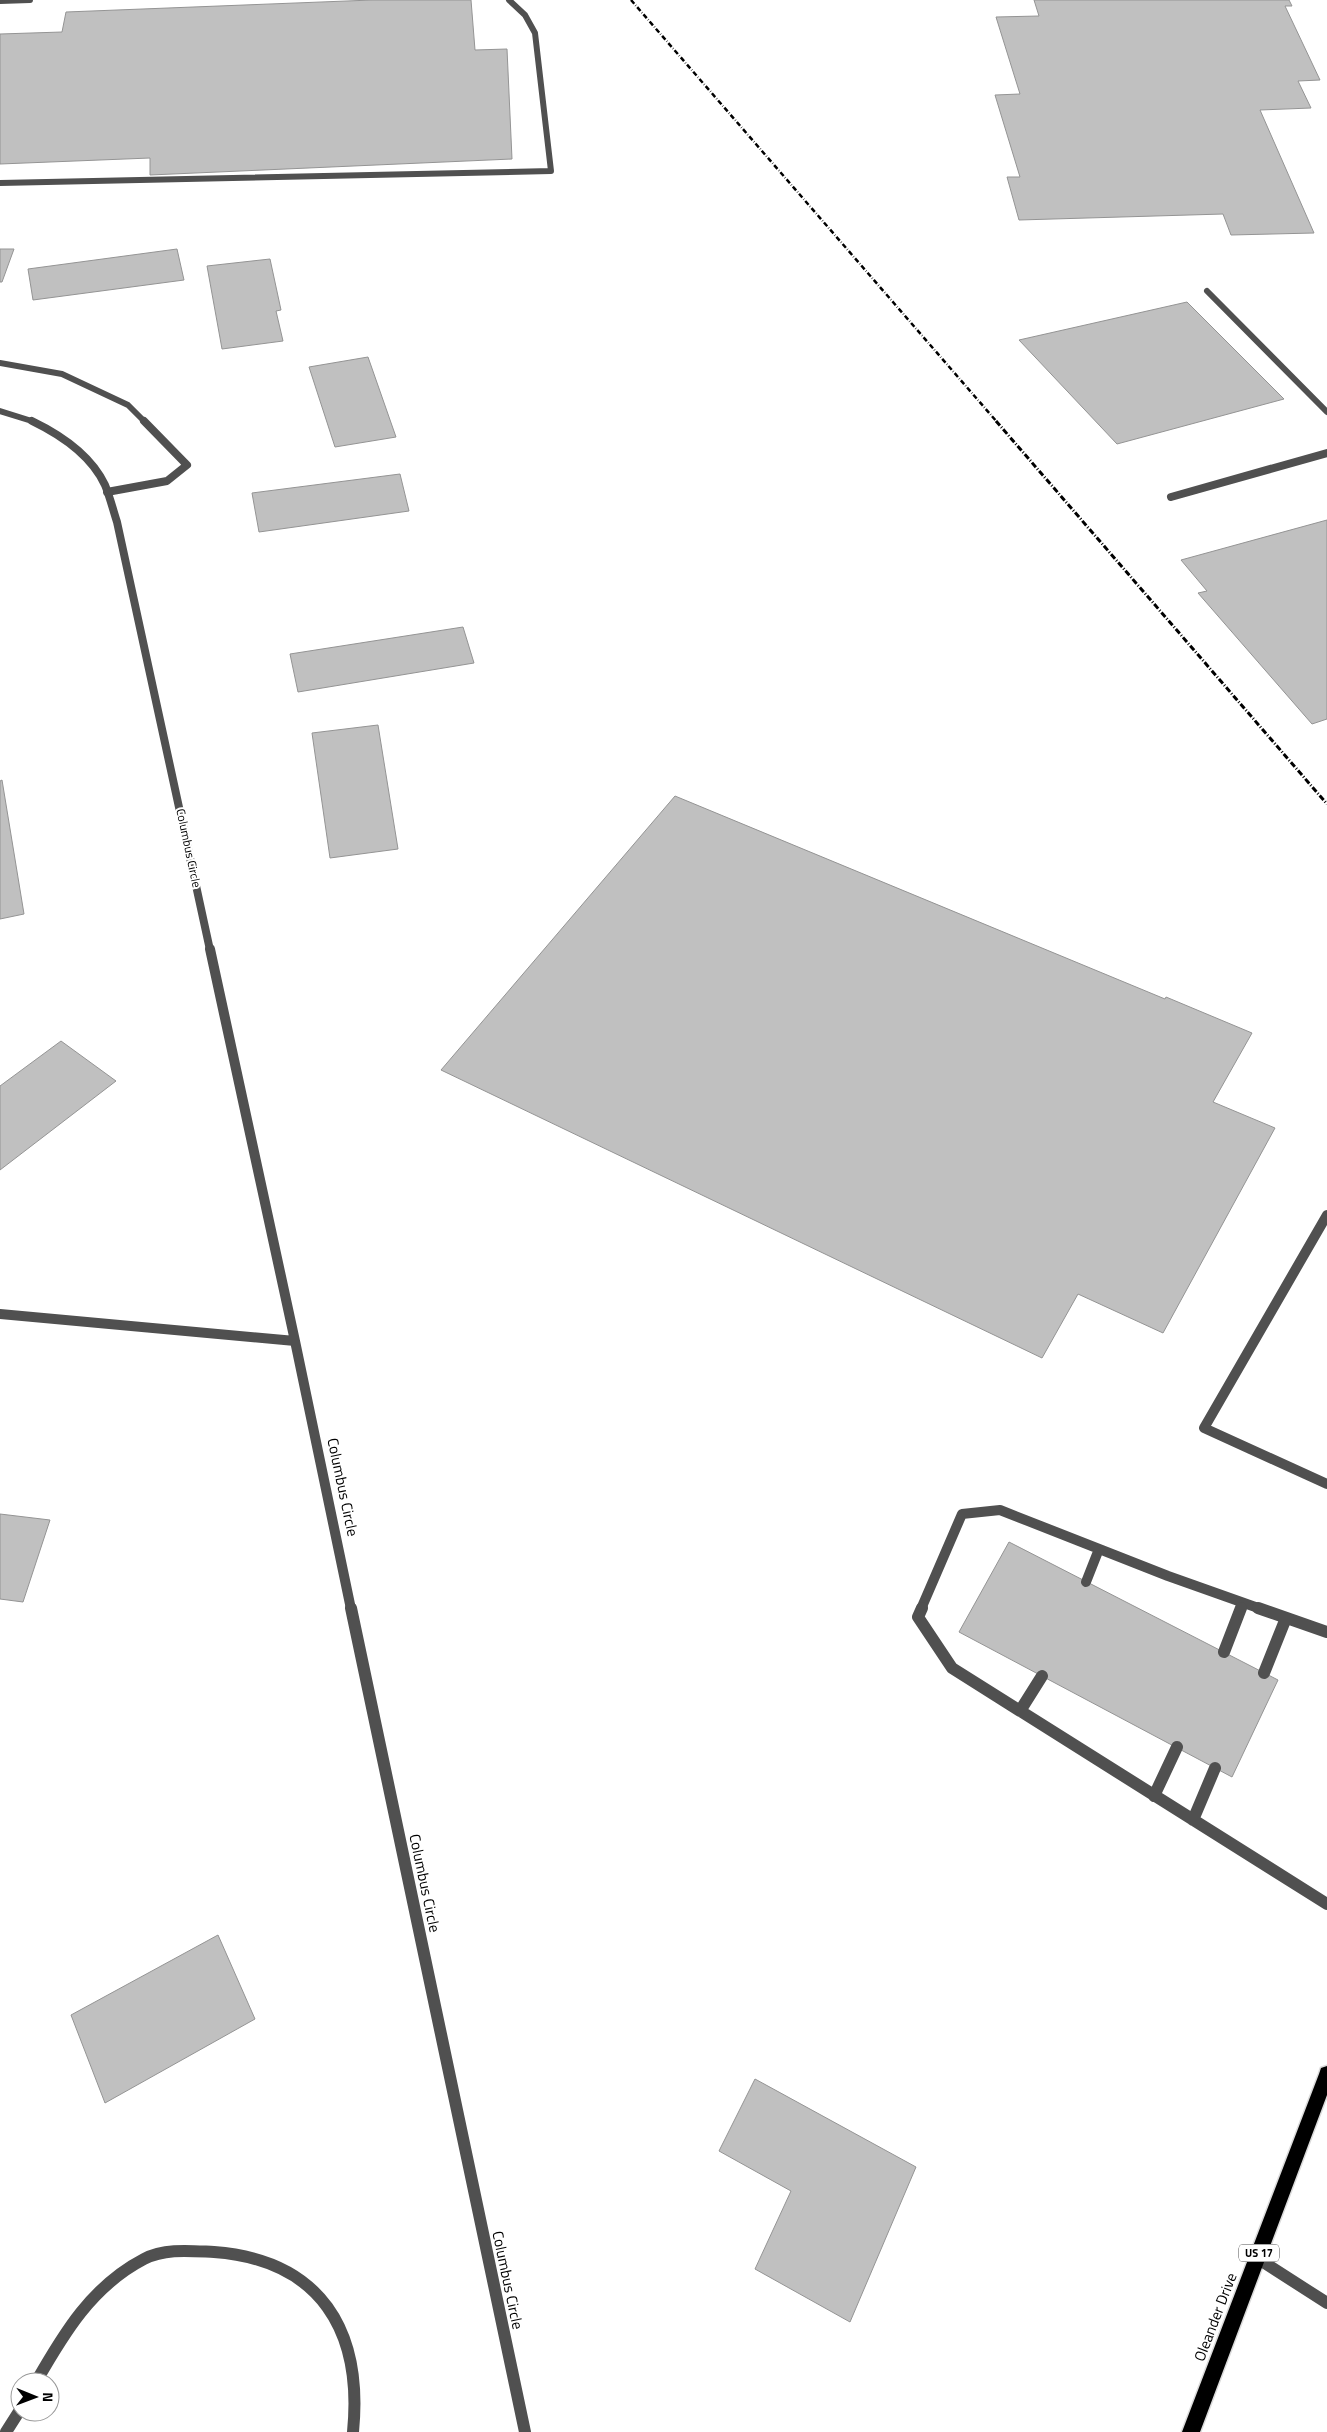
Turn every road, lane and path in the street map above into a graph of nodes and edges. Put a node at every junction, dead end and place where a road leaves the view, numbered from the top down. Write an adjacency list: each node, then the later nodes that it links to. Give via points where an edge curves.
1 (30, 0): 3 (street)
2 (509, 0): 4 (street, via 525,15 535,33 551,171)
3 (0, 1)
4 (0, 183)
5 (1207, 291): 8 (street)
6 (0, 363): 10 (street, via 62,374 128,405 187,465 167,481)
7 (0, 411): 10 (street, Columbus Circle, via 47,429 79,452 101,479)
8 (1327, 412)
9 (1327, 453): 11 (street)
10 (107, 492): 14 (street, Columbus Circle, via 117,522)
11 (1171, 497)
12 (1327, 1215): 15 (street, via 1204,1428)
13 (0, 1314): 14 (street)
14 (296, 1341): 35 (street, Columbus Circle)
15 (1327, 1484)
16 (1099, 1549): 17 (street); 18 (street); 24 (street, via 1000,1510 962,1514 918,1617 952,1668)
17 (1086, 1582)
18 (1243, 1603): 19 (street); 21 (street)
19 (1286, 1618): 20 (street); 22 (street)
20 (1327, 1632)
21 (1224, 1652)
22 (1264, 1673)
23 (1042, 1676): 24 (street)
24 (1020, 1711): 27 (street)
25 (1177, 1747): 27 (street)
26 (1216, 1768): 28 (street)
27 (1154, 1796): 28 (street)
28 (1194, 1820): 29 (street)
29 (1327, 1904)
30 (1327, 2074): 31 (main road, Oleander Drive / US 17)
31 (1257, 2258): 32 (street); 36 (main road, Oleander Drive / US 17)
32 (1327, 2303)
33 (42, 2372): 34 (street, via 76,2314 104,2285 145,2258 178,2250 220,2252 264,2260 306,2282 332,2314 350,2356 356,2414)
34 (353, 2432)
35 (525, 2432)
36 (1191, 2432)

